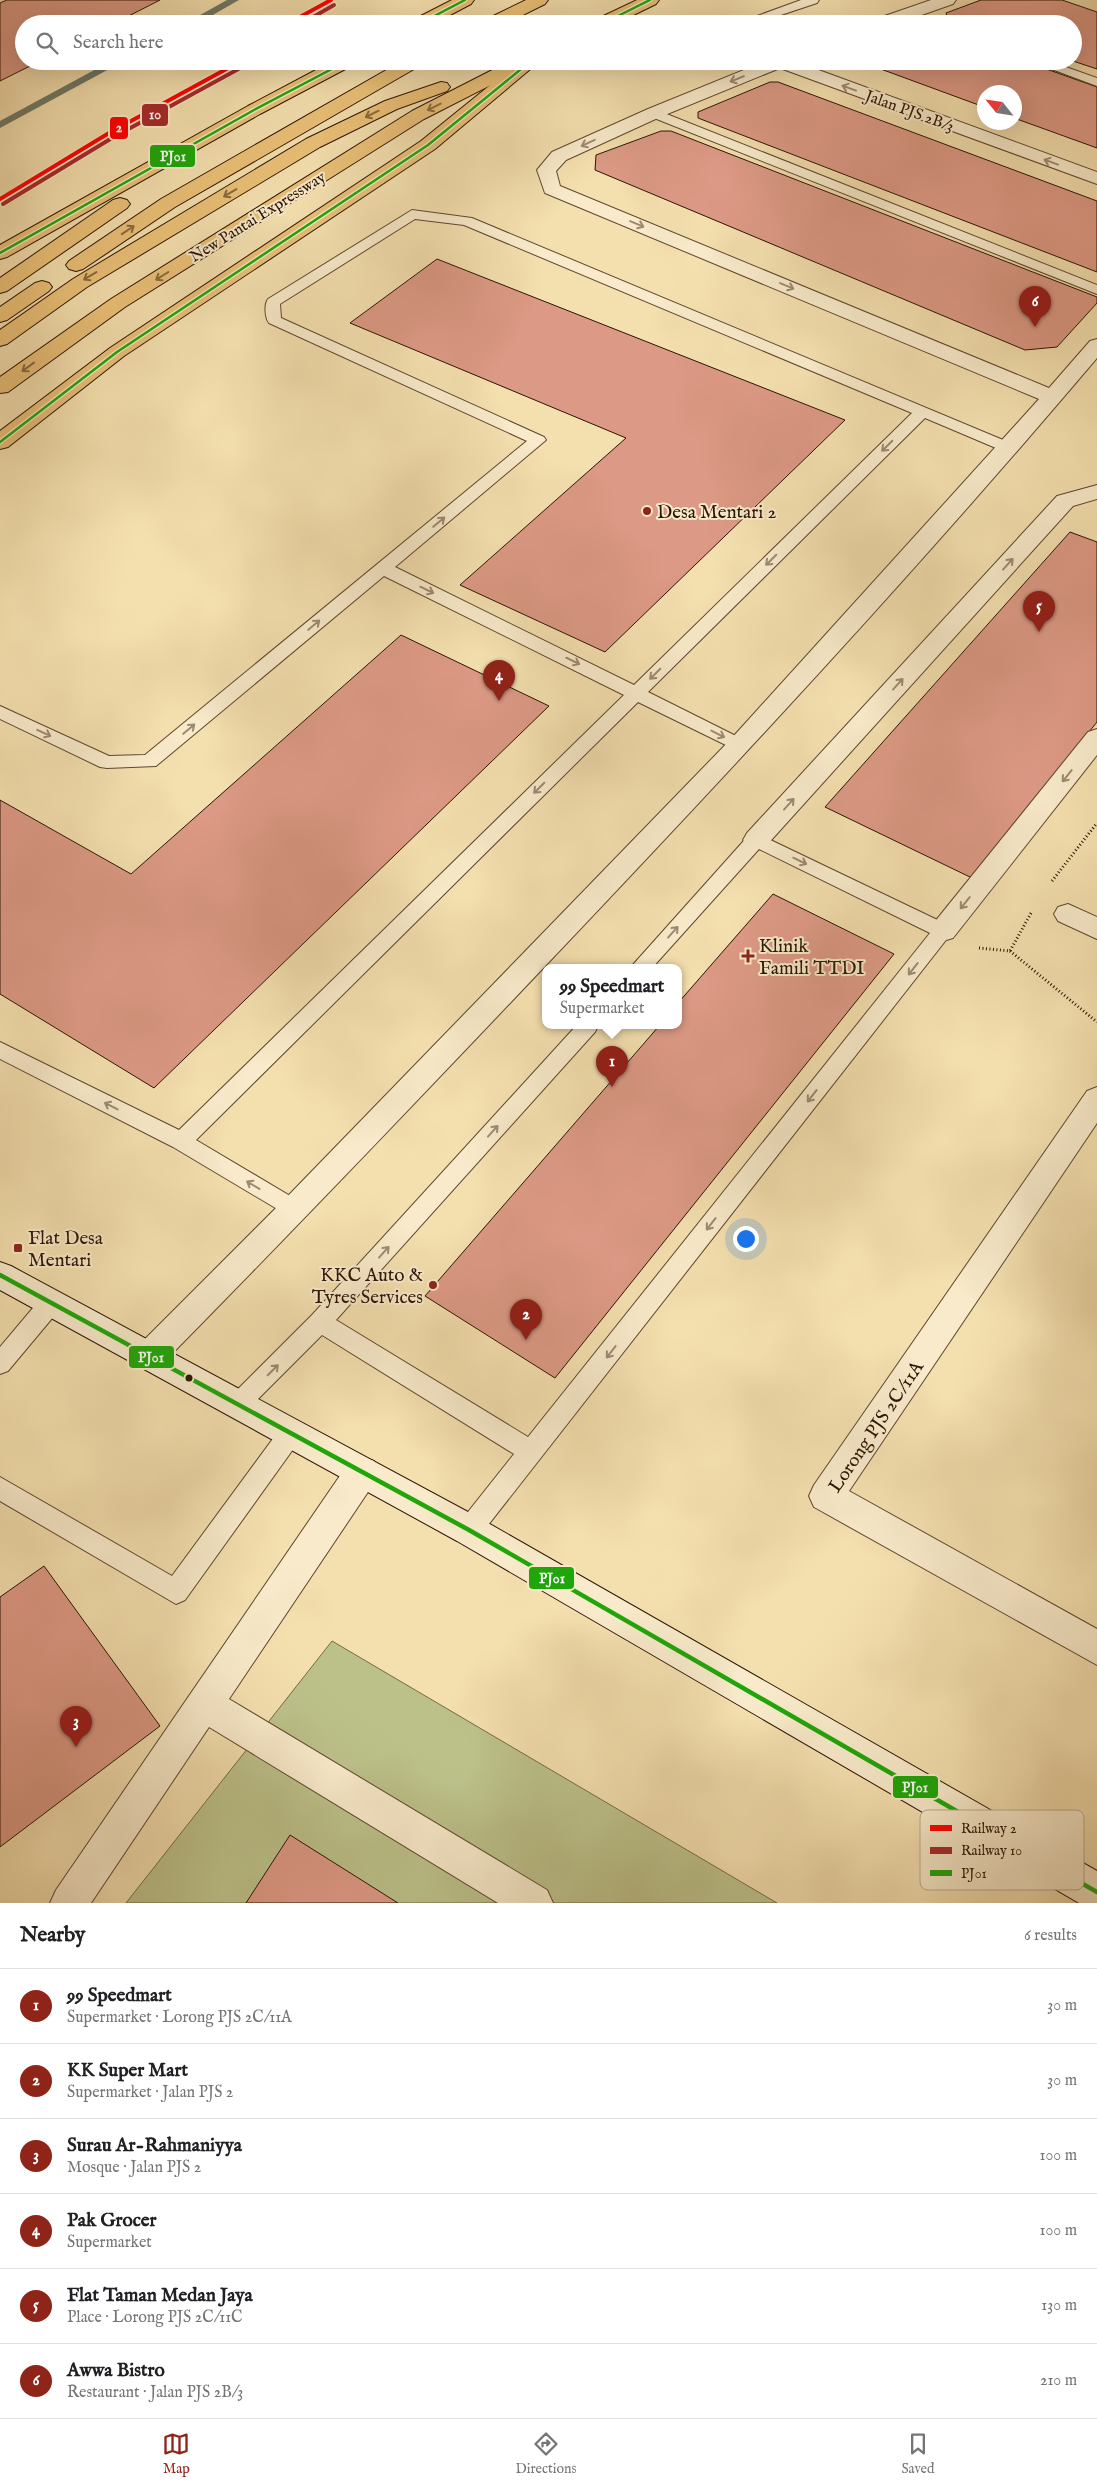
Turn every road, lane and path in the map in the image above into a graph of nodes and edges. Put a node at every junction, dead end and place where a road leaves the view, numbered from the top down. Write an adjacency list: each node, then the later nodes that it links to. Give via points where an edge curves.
1 (465, 0): 6 (main road)
2 (539, 0): 7 (main road)
3 (650, 0): 8 (main road)
4 (813, 0): 9 (lane)
5 (947, 0): 10 (street)
6 (436, 15)
7 (509, 15)
8 (619, 15)
9 (768, 15)
10 (902, 15)
11 (330, 70): 20 (main road)
12 (399, 70): 26 (main road, one-way to 12, via 168,203)
13 (490, 70): 27 (main road, one-way to 27, via 391,105 313,142 80,283)
14 (506, 70): 29 (main road, New Pantai Expressway, one-way to 29, via 418,115 118,303)
15 (520, 70): 32 (main road, via 428,145 117,352)
16 (761, 70): 21 (street, one-way to 21)
17 (803, 70): 22 (street, Jalan PJS 2B/3, one-way to 17)
18 (1062, 70): 19 (lane)
19 (1097, 82)
20 (254, 110): 23 (main road); 24 (main road)
21 (654, 113): 25 (lane); 30 (street, one-way to 30, via 560,156 546,170 552,189)
22 (1097, 178)
23 (0, 253)
24 (0, 287)
25 (1097, 290)
26 (0, 316)
27 (0, 340)
28 (1097, 345): 30 (street)
29 (0, 387)
30 (1051, 396): 33 (street)
31 (922, 412): 33 (lane); 35 (lane, one-way to 31, via 538,440 274,320 273,302 412,214 467,221); 36 (lane, one-way to 36)
32 (0, 442)
33 (1009, 448): 39 (street)
34 (1097, 492): 41 (street, one-way to 34, via 1065,501)
35 (383, 568): 36 (lane, one-way to 36); 37 (lane, one-way to 35, via 107,762 149,761)
36 (636, 692): 39 (lane, one-way to 39); 53 (lane, one-way to 53)
37 (0, 712)
38 (1097, 738): 46 (street, one-way to 46)
39 (740, 745): 54 (street)
40 (1097, 823): 42 (path)
41 (756, 840): 46 (lane, one-way to 46); 48 (lane, one-way to 41)
42 (1050, 884)
43 (1034, 908): 47 (path)
44 (1068, 914): 45 (street)
45 (1097, 929)
46 (943, 931): 47 (path, via 981,949); 62 (lane, one-way to 62)
47 (1010, 951): 49 (path)
48 (644, 964)
49 (1097, 1022)
50 (585, 1029): 57 (lane, one-way to 50)
51 (0, 1050): 53 (lane, one-way to 51)
52 (1097, 1099): 66 (street, Lorong PJS 2C/11A, via 826,1496)
53 (181, 1141): 54 (lane, one-way to 53)
54 (294, 1210): 58 (street)
55 (0, 1275): 56 (street)
56 (52, 1303): 58 (street); 59 (lane)
57 (320, 1322): 60 (lane, one-way to 57); 62 (lane)
58 (149, 1356): 60 (street)
59 (0, 1364)
60 (238, 1404): 61 (street)
61 (291, 1434): 63 (street); 64 (lane, via 176,1592)
62 (531, 1452): 65 (lane)
63 (362, 1472): 65 (street); 67 (street)
64 (0, 1488)
65 (469, 1530): 68 (street)
66 (1097, 1648)
67 (204, 1704): 71 (street); 72 (street)
68 (955, 1810)
69 (1084, 1885): 70 (street)
70 (1097, 1892)
71 (69, 1903)
72 (534, 1903)

